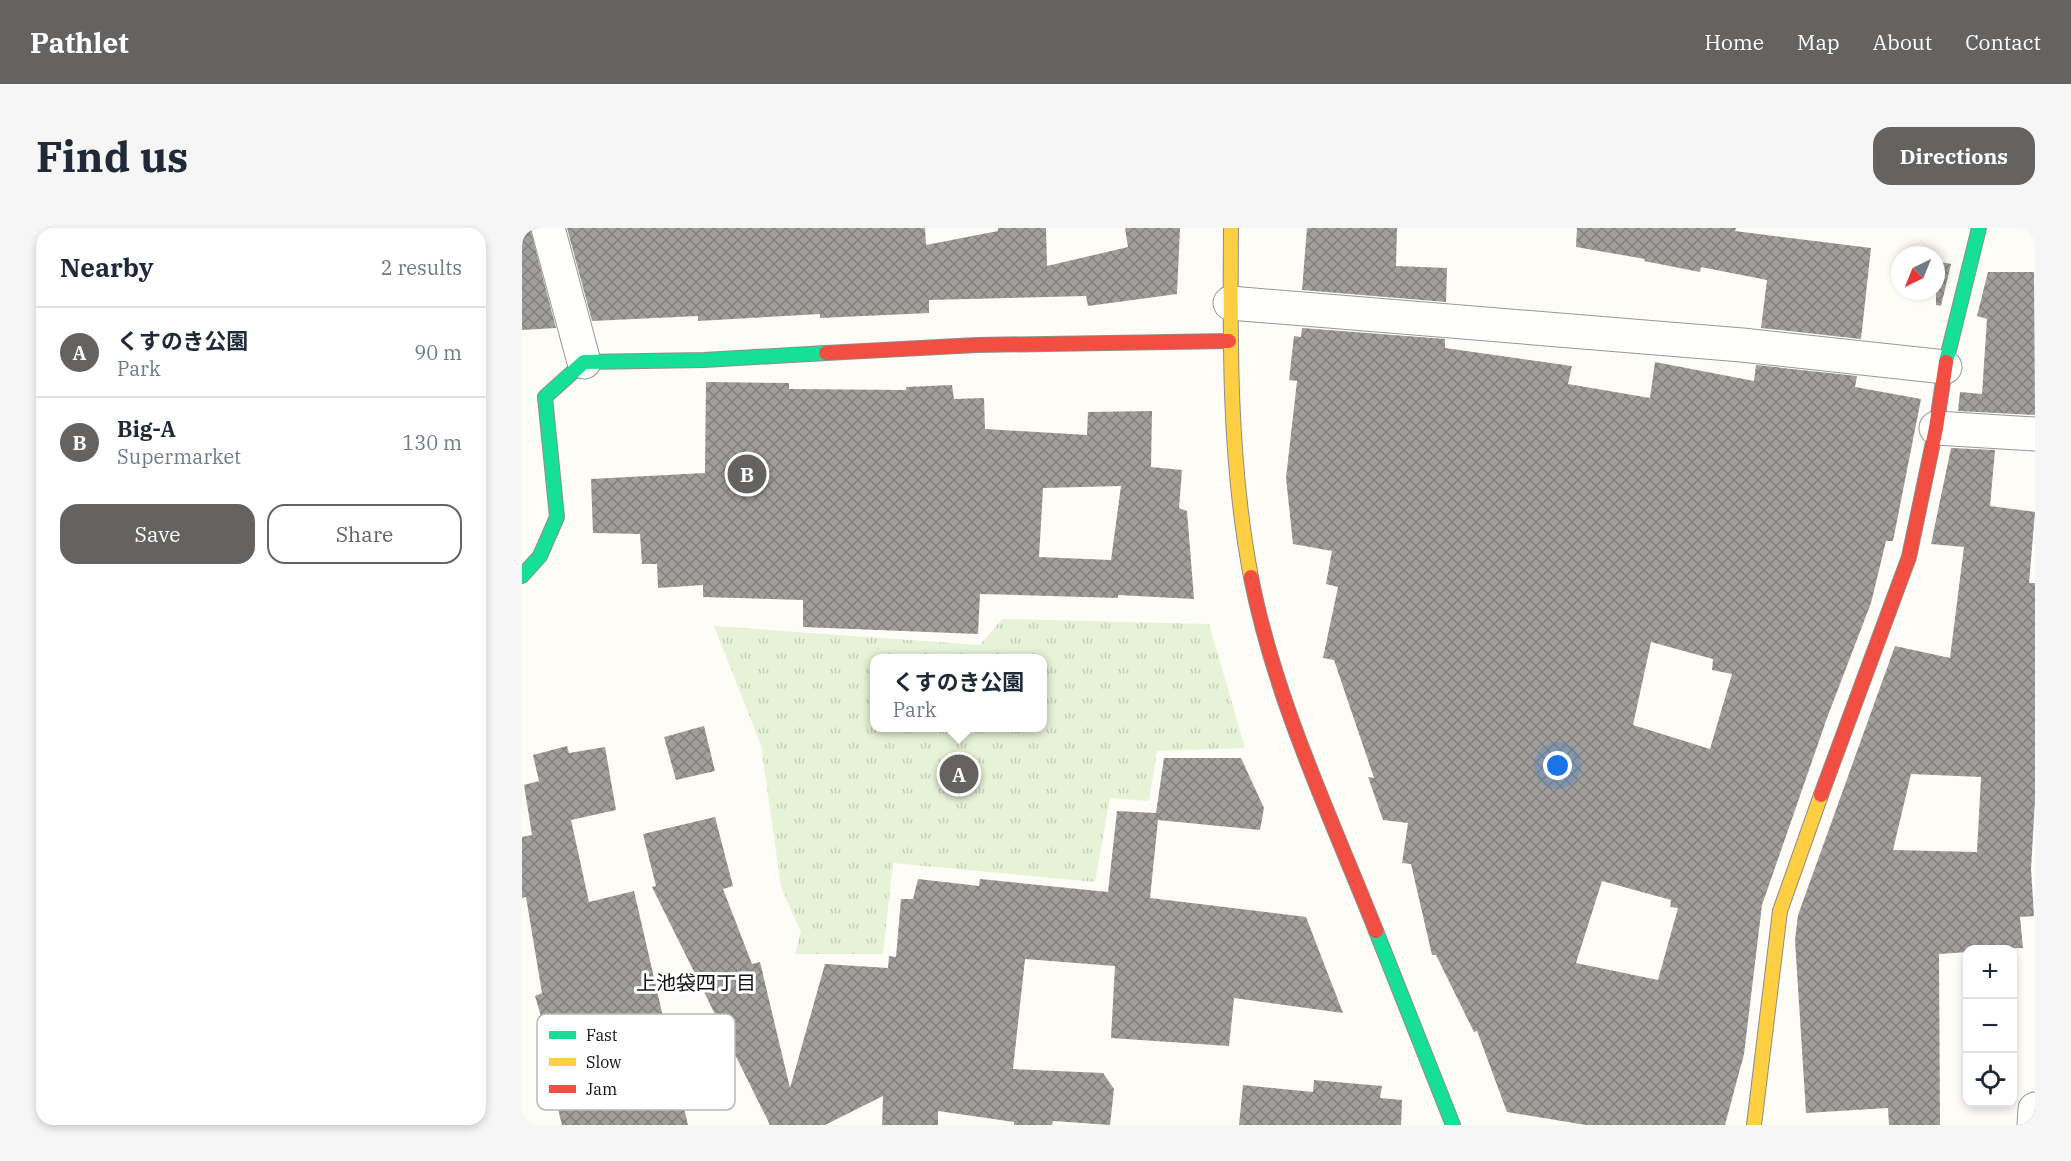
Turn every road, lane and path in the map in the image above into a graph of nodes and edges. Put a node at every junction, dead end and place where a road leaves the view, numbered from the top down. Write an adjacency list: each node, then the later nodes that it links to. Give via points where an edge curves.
1 (548, 228): 6 (street)
2 (1231, 228): 4 (street)
3 (1979, 228): 7 (street)
4 (1230, 303): 5 (street); 7 (street, via 1719,342)
5 (1229, 341): 6 (street, via 977,345 704,360); 12 (street, via 1242,515 1257,607 1272,662)
6 (584, 362): 10 (street, via 545,397 557,517 540,556)
7 (1945, 366): 8 (street)
8 (1936, 428): 9 (street); 13 (street, via 1909,557 1780,911)
9 (2035, 434)
10 (522, 576)
11 (2035, 1108): 14 (street)
12 (1453, 1125)
13 (1754, 1125)
14 (2034, 1125)

